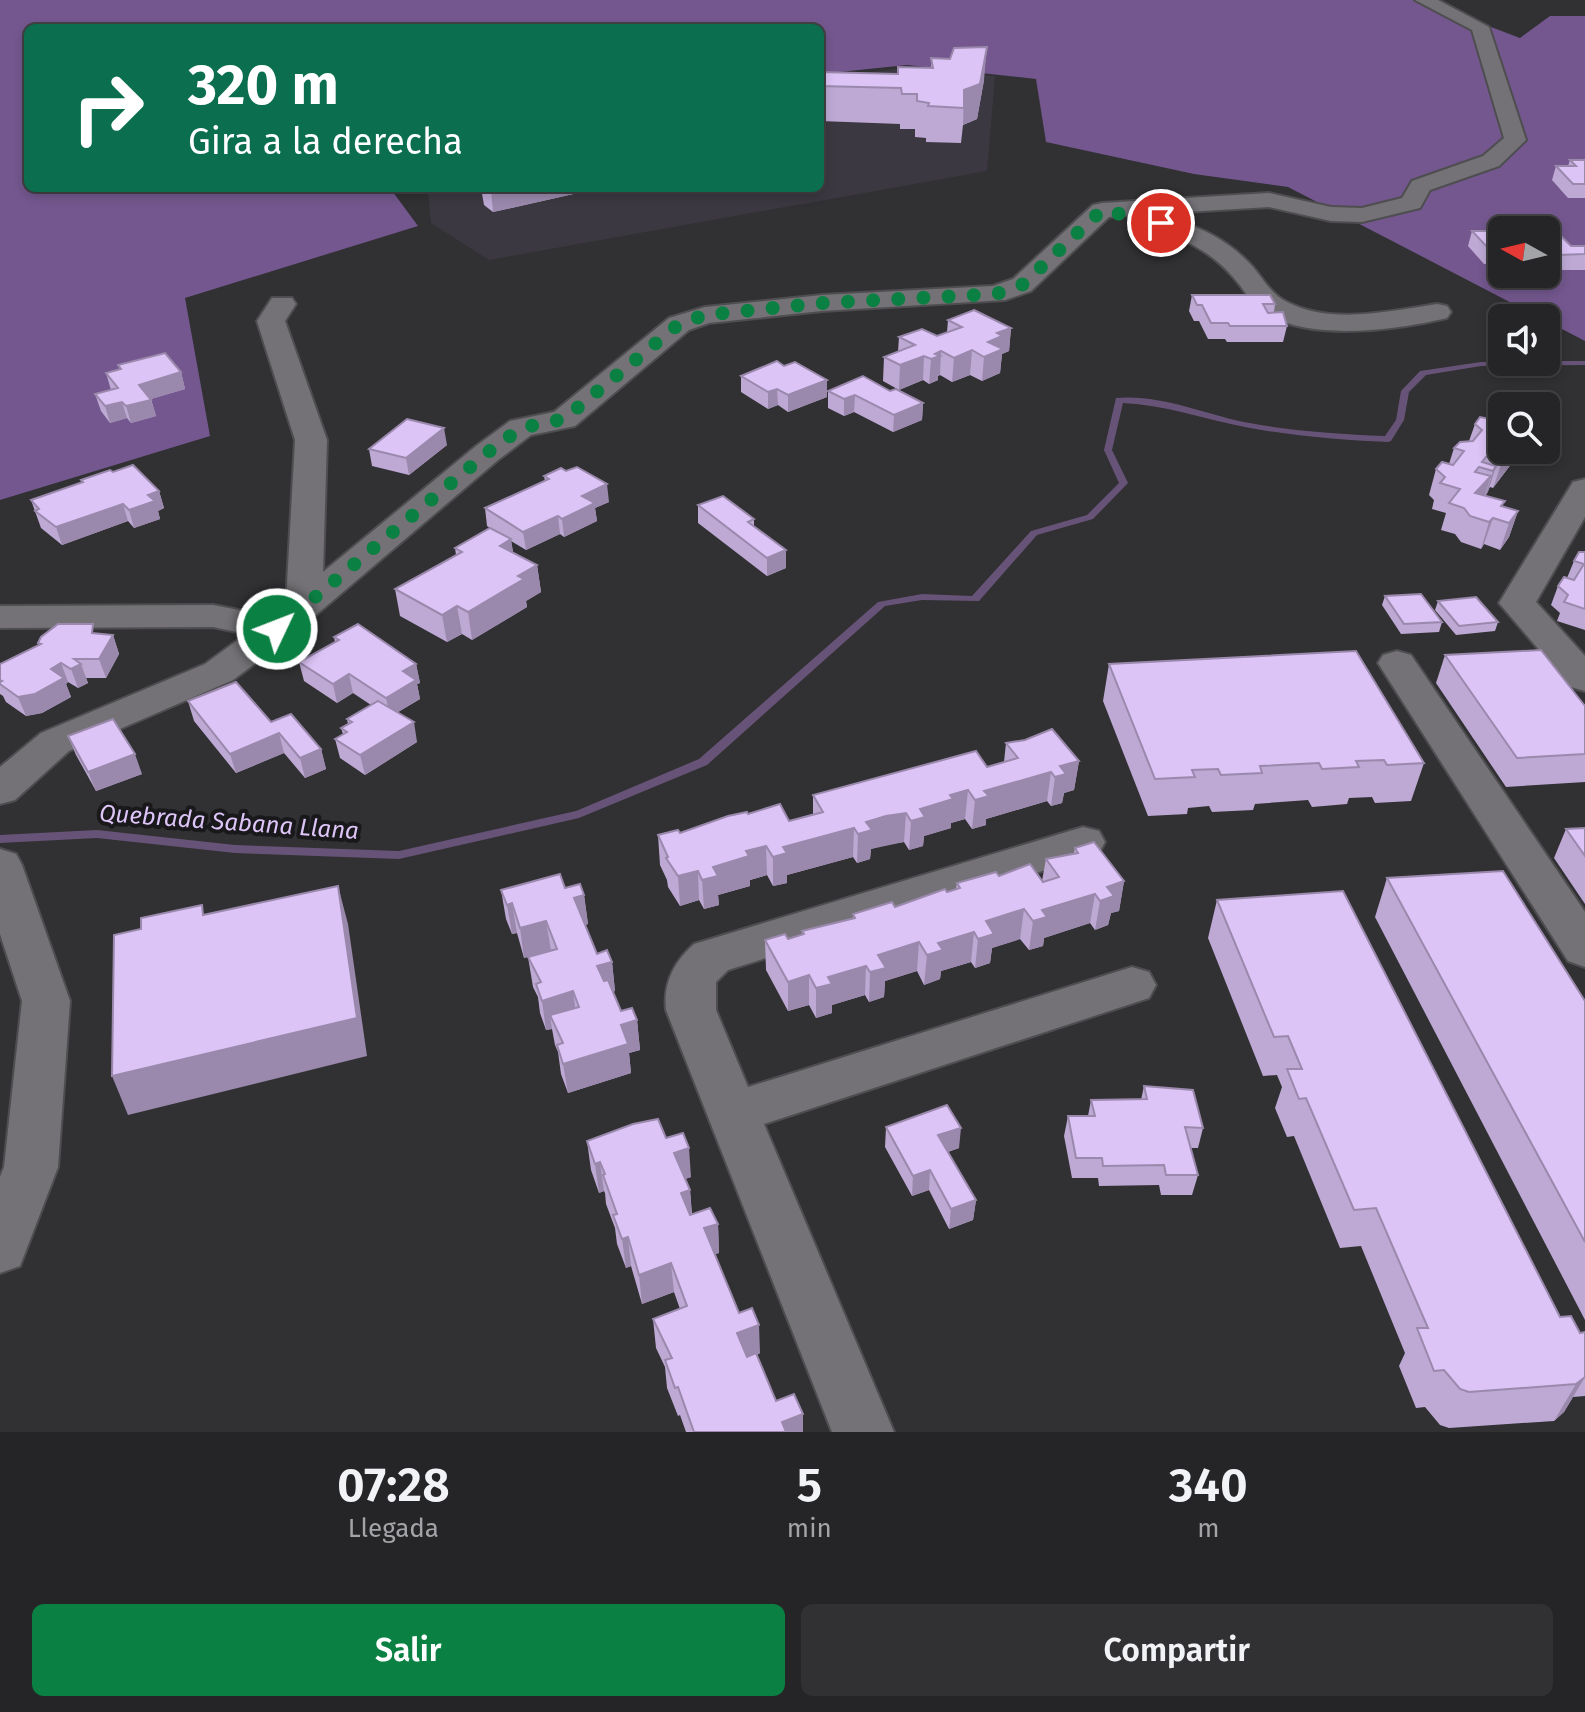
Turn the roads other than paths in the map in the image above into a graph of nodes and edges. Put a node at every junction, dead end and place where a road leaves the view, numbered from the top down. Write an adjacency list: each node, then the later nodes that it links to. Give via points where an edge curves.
1 (1424, 0): 2 (street, via 1480,27 1515,140 1491,161 1420,186 1412,203 1362,215 1269,200)
2 (1102, 210): 4 (street, via 1189,230 1222,249 1273,306 1323,323); 6 (street, via 1022,285 996,294 731,310 679,324 564,419 521,428 487,453)
3 (282, 304): 6 (street, via 271,321 311,440)
4 (1437, 312)
5 (1580, 509): 10 (street, via 1517,603)
6 (304, 604): 8 (street)
7 (0, 617): 8 (street, via 213,616)
8 (277, 629): 11 (street, via 219,672 55,742)
9 (1397, 663): 14 (street)
10 (1585, 679)
11 (0, 790)
12 (1083, 842): 16 (street, via 711,957 695,971 688,988 691,1010)
13 (0, 865): 17 (street, via 46,1001 31,1167)
14 (1585, 949)
15 (1132, 985): 16 (street)
16 (733, 1113): 18 (street)
17 (0, 1248)
18 (863, 1432)

